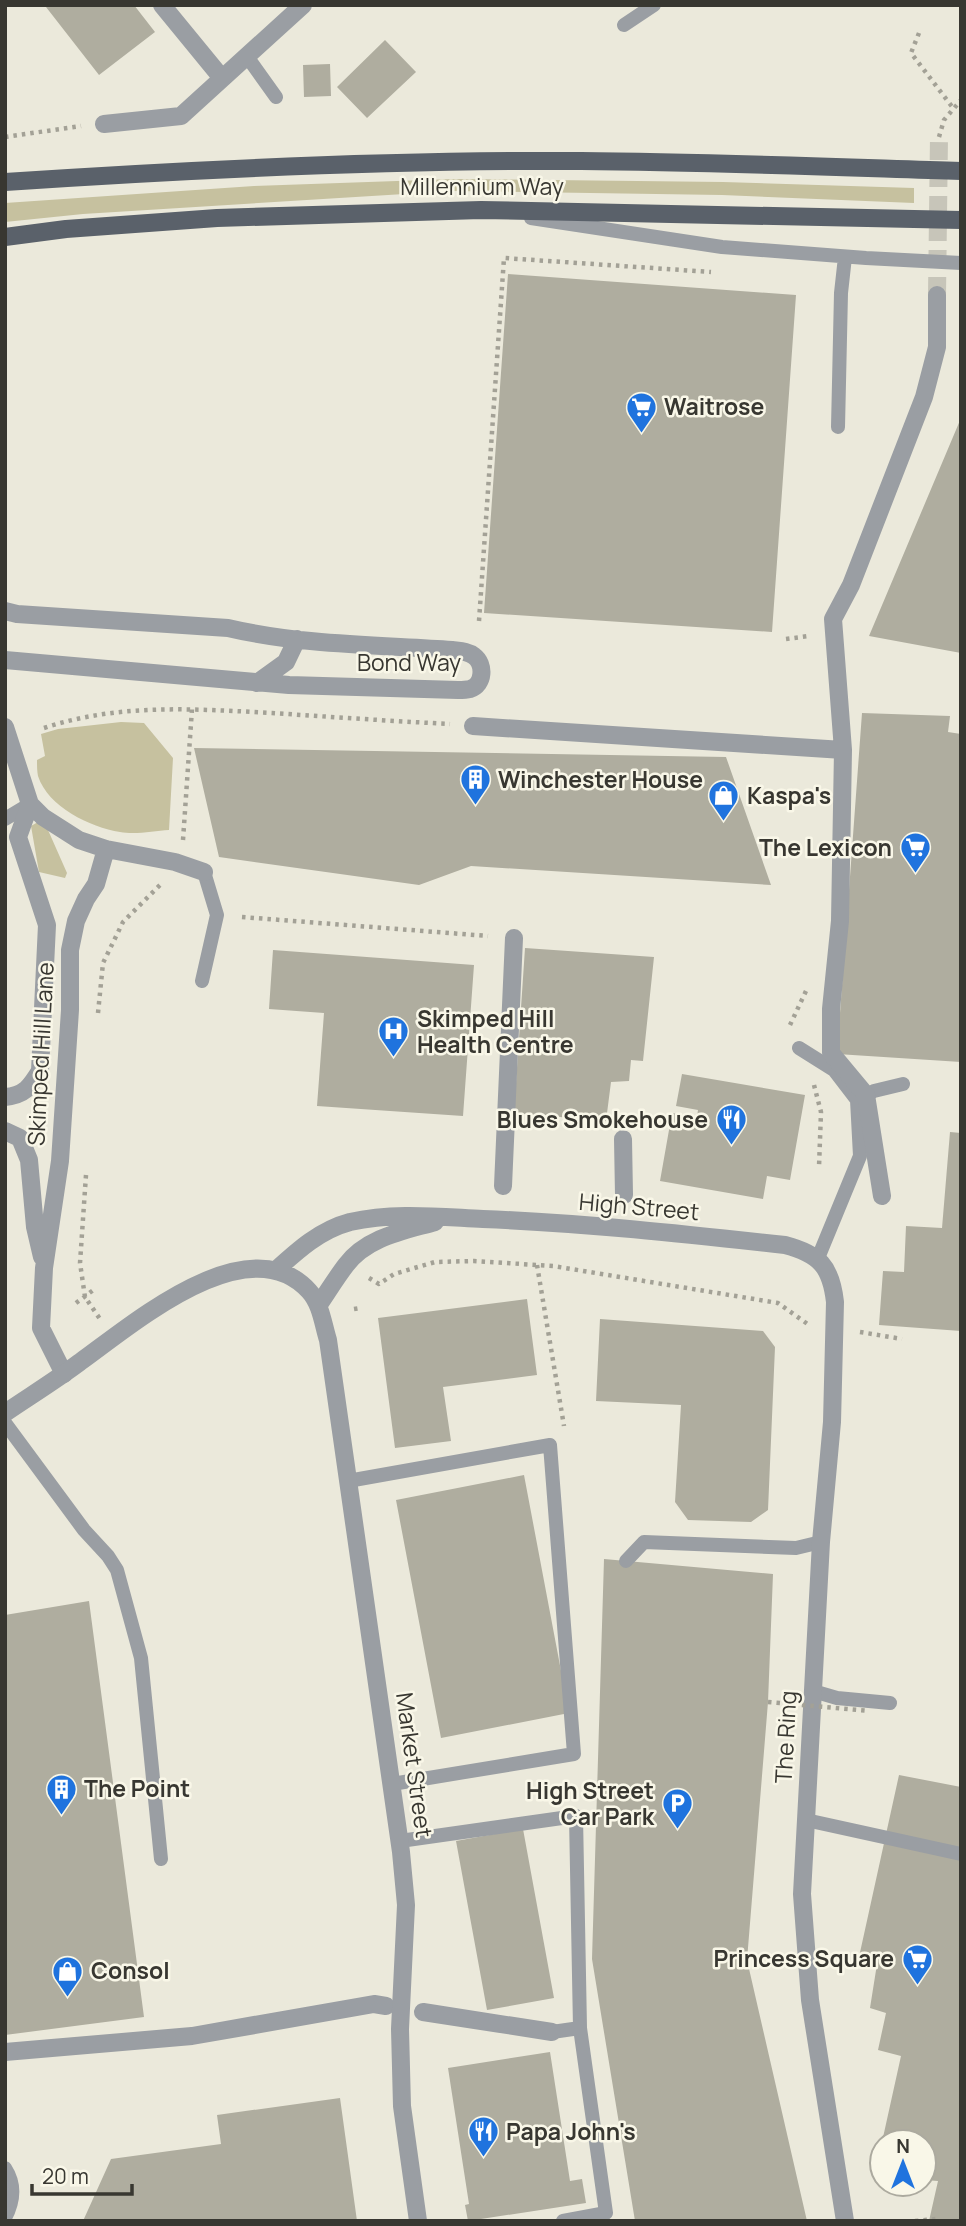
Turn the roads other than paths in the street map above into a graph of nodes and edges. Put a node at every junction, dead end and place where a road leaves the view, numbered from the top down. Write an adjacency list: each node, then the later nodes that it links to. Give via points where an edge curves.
1 (162, 5): 6 (street)
2 (303, 5): 5 (street)
3 (654, 5): 4 (lane)
4 (624, 25)
5 (246, 55): 6 (street); 7 (lane)
6 (221, 77): 8 (street, via 181,116)
7 (276, 97)
8 (104, 124)
9 (961, 172): 10 (main road, Millennium Way, via 478,161 223,169)
10 (5, 183)
11 (481, 210): 12 (main road, Millennium Way); 13 (main road, Millennium Way, via 217,218); 14 (lane, via 722,247)
12 (961, 220)
13 (5, 237)
14 (845, 257): 15 (lane); 17 (lane)
15 (961, 263)
16 (937, 295): 24 (street, via 937,347 924,397 833,619)
17 (838, 427)
18 (5, 611): 19 (street, Bond Way, via 228,628)
19 (297, 639): 21 (street, via 286,662); 21 (street, Bond Way, via 468,652 479,661 481,675 470,689 458,690)
20 (5, 660): 21 (street, Bond Way)
21 (257, 683)
22 (473, 726): 24 (street)
23 (5, 727): 25 (street)
24 (843, 750): 34 (street, via 831,1053)
25 (30, 804): 26 (lane); 27 (street, via 79,840); 33 (street, Skimped Hill Lane, via 18,837 47,925 40,1070 30,1088)
26 (5, 819)
27 (106, 849): 28 (street); 42 (street, Skimped Hill Lane, via 96,884 76,921 70,950 60,1161)
28 (204, 872): 30 (lane, via 217,915)
29 (514, 938): 37 (street)
30 (202, 981)
31 (799, 1048): 34 (lane, via 834,1070)
32 (903, 1084): 34 (lane)
33 (5, 1097)
34 (862, 1098): 39 (street); 41 (lane, via 860,1156)
35 (5, 1131): 42 (street, Skimped Hill Lane, via 20,1138 29,1160)
36 (623, 1139): 38 (street)
37 (503, 1186)
38 (624, 1195)
39 (882, 1196)
40 (452, 1218): 41 (street, High Street, via 785,1245); 43 (street, High Street, via 391,1215 347,1223 307,1242); 44 (street, High Street, via 385,1236 359,1252 347,1262)
41 (818, 1258): 49 (street, The Ring, via 833,1289 835,1313 832,1422)
42 (44, 1268): 45 (street, Skimped Hill Lane, via 41,1328)
43 (275, 1270): 44 (street, via 303,1285); 45 (street, via 237,1270 200,1283 154,1308)
44 (320, 1313): 48 (street, Market Street)
45 (64, 1374): 46 (street)
46 (5, 1413)
47 (5, 1423): 57 (lane, via 117,1570 141,1658)
48 (348, 1481): 53 (street, Market Street); 53 (lane, via 550,1445 574,1754)
49 (821, 1542): 50 (lane, via 796,1548 644,1542); 51 (street, The Ring)
50 (626, 1561)
51 (813, 1691): 52 (lane); 54 (street, The Ring)
52 (890, 1703)
53 (392, 1784): 55 (street, Market Street)
54 (806, 1820): 56 (lane); 67 (street, The Ring, via 802,1894 810,2000)
55 (400, 1841): 60 (lane, via 576,1816); 65 (street, Market Street, via 406,1905 400,2029 402,2106)
56 (961, 1854)
57 (160, 1859)
58 (386, 2006): 62 (street, via 374,2004 192,2036)
59 (423, 2012): 61 (street)
60 (580, 2028): 61 (lane); 66 (lane, via 606,2213)
61 (552, 2032)
62 (5, 2052)
63 (5, 2168): 64 (lane, via 13,2197)
64 (5, 2218)
65 (418, 2221)
66 (563, 2221)
67 (845, 2221)

